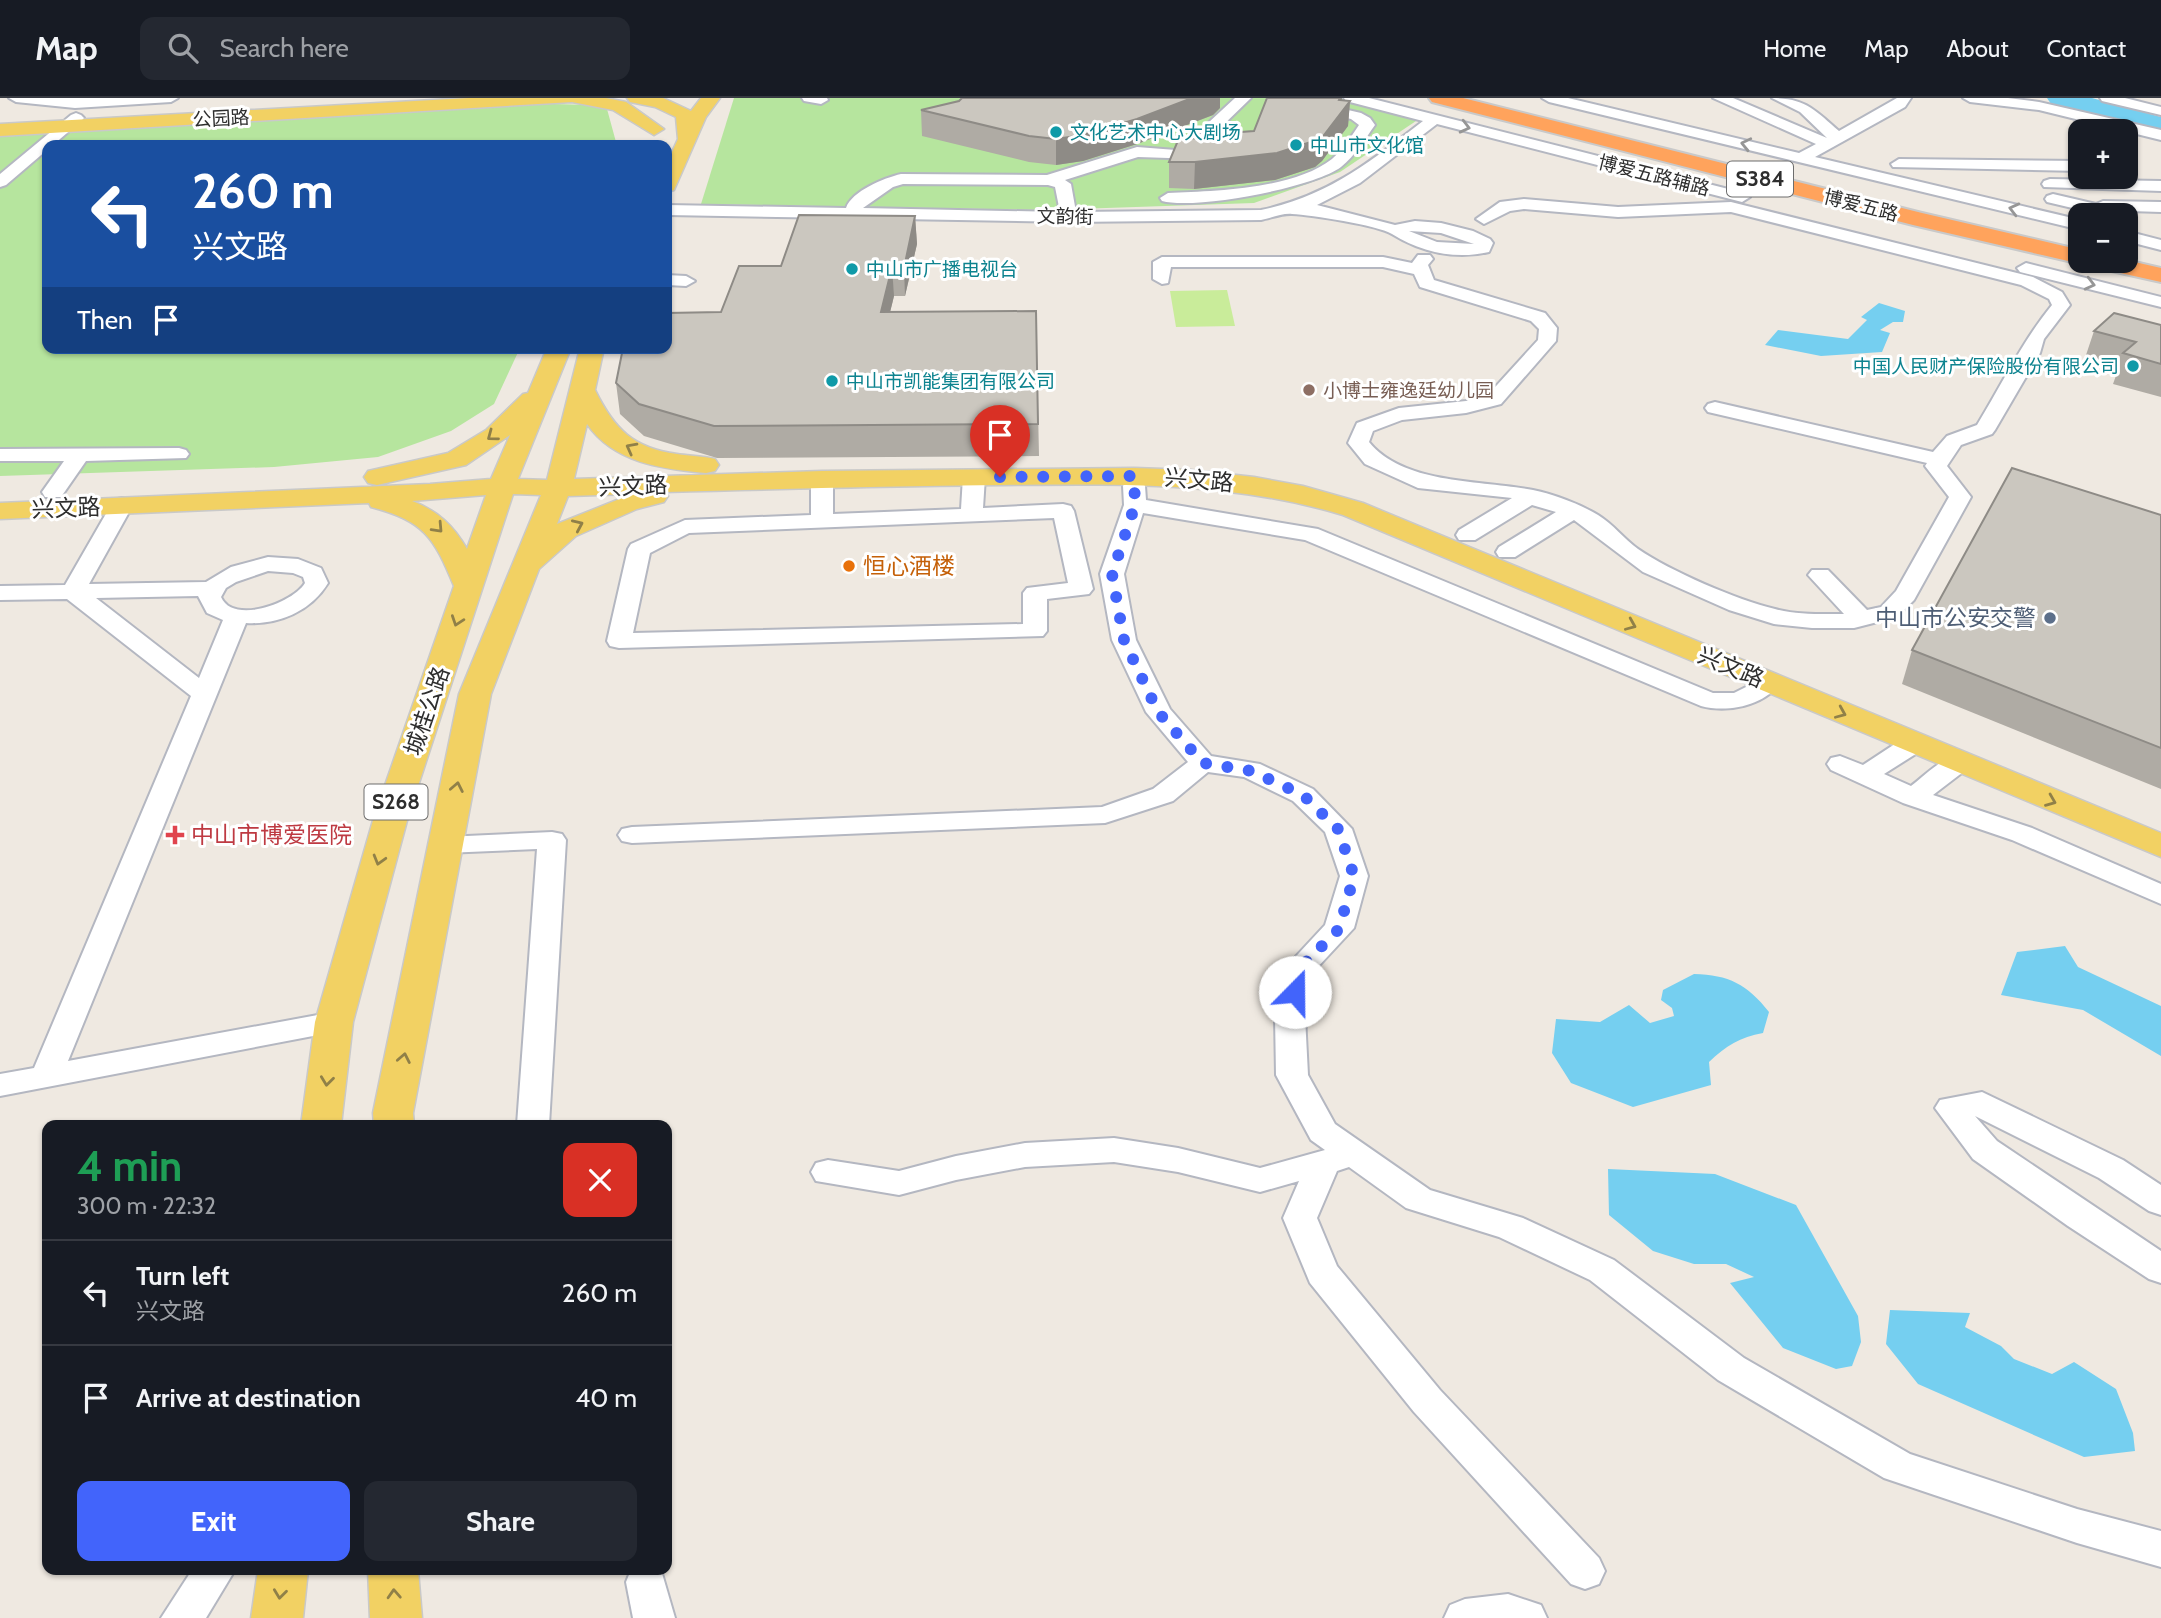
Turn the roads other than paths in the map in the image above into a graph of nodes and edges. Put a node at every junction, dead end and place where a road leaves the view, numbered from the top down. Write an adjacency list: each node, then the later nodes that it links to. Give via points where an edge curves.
1 (16, 98): 2 (street, via 75,104)
2 (171, 98)
3 (433, 98): 21 (main road, 公园路)
4 (567, 98): 21 (main road, 公园路)
5 (576, 98): 25 (main road, via 618,106)
6 (636, 98): 18 (main road)
7 (711, 98): 26 (main road)
8 (1244, 98): 34 (street, via 1213,126 1193,156 1137,152)
9 (1277, 98): 38 (street, via 1356,116 1367,125 1337,163 1290,183)
10 (1351, 98): 19 (street, 博爱五路辅路)
11 (1478, 98): 54 (highway, 博爱五路 / S384)
12 (1549, 98): 31 (street, 博爱五路, one-way to 12)
13 (1720, 98): 28 (street)
14 (1779, 98): 28 (street, via 1805,109)
15 (1904, 98): 28 (street)
16 (1969, 98): 24 (street, via 2039,106)
17 (2107, 98): 20 (street)
18 (662, 100): 25 (main road); 26 (main road, via 685,115)
19 (1437, 108): 39 (street, 文韵街, via 1350,185); 48 (highway, 博爱五路 / S384); 61 (street, 博爱五路辅路, one-way to 61)
20 (2161, 111)
21 (71, 122): 22 (main road, 公园路); 23 (main road, 公园路); 27 (street)
22 (0, 123)
23 (0, 130)
24 (2161, 135)
25 (651, 137)
26 (687, 138): 33 (main road)
27 (50, 140)
28 (1829, 142): 30 (street); 31 (street)
29 (42, 147): 36 (street)
30 (1847, 152)
31 (1803, 157): 49 (street, 博爱五路, one-way to 31)
32 (2068, 166): 35 (street, via 1892,162)
33 (672, 174)
34 (1048, 180): 45 (street, via 901,179 855,205); 46 (street, via 1063,184 1072,199)
35 (1972, 181)
36 (0, 182)
37 (2161, 186): 40 (street, via 2036,189)
38 (1155, 198)
39 (1318, 200): 44 (street, 文韵街); 52 (street, via 1319,206)
40 (2075, 203)
41 (2138, 207): 42 (street)
42 (2161, 207)
43 (672, 210): 45 (street, 文韵街)
44 (1285, 211): 46 (street, 文韵街); 52 (street, via 1311,209)
45 (854, 215): 46 (street, 文韵街)
46 (1069, 217)
47 (2138, 219): 50 (street)
48 (1921, 220): 57 (highway, 博爱五路 / S384); 61 (highway)
49 (2068, 222)
50 (2161, 224)
51 (1481, 229): 52 (street, via 1430,227); 56 (street, via 1483,248); 73 (street, via 1506,206 1524,204 1618,212 1731,207 2027,281 2056,296 2060,309 2035,338 1984,430 1971,433)
52 (1403, 232): 56 (street); 60 (street, via 1420,248)
53 (2138, 239): 55 (street)
54 (2068, 240)
55 (2161, 245)
56 (1458, 251): 60 (street)
57 (2068, 254)
58 (2138, 257): 59 (highway)
59 (2161, 262)
60 (1422, 265): 64 (street, via 1162,262); 86 (street, via 1426,282 1538,317 1548,328 1547,341 1494,400 1375,421 1364,427 1358,443 1372,460 1426,482)
61 (2033, 269): 67 (street, 博爱五路辅路, one-way to 67)
62 (2138, 270): 63 (highway)
63 (2161, 275)
64 (1162, 279)
65 (672, 280): 66 (street)
66 (686, 281)
67 (2161, 302)
68 (557, 354): 70 (main road, 城桂公路 / S268)
69 (591, 354): 71 (main road, 城桂公路 / S268)
70 (542, 389): 80 (main road, 城桂公路 / S268); 83 (main road, one-way to 83, via 495,435 457,459)
71 (582, 390): 77 (main road, one-way to 71, via 662,462 625,446 603,427); 81 (main road, 城桂公路 / S268)
72 (1721, 400): 73 (street)
73 (1943, 453): 102 (street, via 1936,466 1960,497 1906,595 1889,612)
74 (80, 454): 75 (street); 76 (street); 84 (street)
75 (179, 454)
76 (0, 455)
77 (832, 475): 79 (main road, 兴文路); 81 (main road, 兴文路); 82 (main road, 兴文路); 92 (street); 93 (main road, 兴文路, via 1127,464 1244,470 1368,497)
78 (1134, 476): 79 (main road, 兴文路); 88 (street); 103 (main road, 兴文路, one-way to 103, via 1254,485 1353,509)
79 (974, 477): 91 (street)
80 (505, 479): 81 (main road, 兴文路); 83 (main road, 兴文路); 97 (main road, 城桂公路 / S268)
81 (560, 481): 82 (main road, 兴文路); 95 (main road, 城桂公路 / S268)
82 (708, 483): 95 (main road, one-way to 82, via 566,530 627,503)
83 (353, 488): 84 (main road, 兴文路); 87 (main road, 兴文路); 97 (main road, one-way to 97, via 408,507 437,523)
84 (53, 492): 85 (main road, 兴文路)
85 (0, 493)
86 (1531, 496): 90 (street); 93 (street)
87 (122, 505): 89 (main road, 兴文路); 99 (street)
88 (1135, 505): 103 (street, via 1310,534 1710,701 1739,700); 107 (street, via 1112,574 1124,640 1158,712)
89 (0, 511)
90 (1573, 511): 94 (street); 102 (street, via 1651,567 1737,606 1774,617 1812,621)
91 (972, 515): 92 (street); 92 (street, via 1063,511 1081,589 1035,593 1035,631 619,641 639,549 685,527)
92 (822, 521)
93 (1467, 535): 94 (main road, 兴文路)
94 (1507, 552): 109 (main road, 兴文路)
95 (525, 568): 111 (main road, 城桂公路 / S268, one-way to 95, via 475,694)
96 (1820, 575): 102 (street)
97 (469, 586): 114 (main road, 城桂公路 / S268, one-way to 114, via 391,817)
98 (213, 589): 99 (street); 101 (street, via 213,606); 101 (street, via 236,573 268,564 299,566 316,577 314,592 292,608)
99 (73, 592): 100 (street); 104 (street)
100 (0, 593)
101 (237, 616): 104 (street)
102 (1862, 619)
103 (1768, 682): 105 (main road, 兴文路, one-way to 105)
104 (205, 695): 115 (street)
105 (1913, 744): 106 (main road, 兴文路); 108 (street, via 1852,770)
106 (1958, 762): 108 (street); 112 (main road, 兴文路, one-way to 112)
107 (1203, 763): 110 (street, via 1163,795 1105,815); 120 (street, via 1251,771 1303,795 1338,829 1354,876 1339,929 1301,967 1290,1016 1293,1075)
108 (1913, 797): 113 (street, via 2022,834)
109 (2161, 821)
110 (632, 835)
111 (445, 845): 118 (main road, 城桂公路 / S268, one-way to 111); 119 (street, via 552,840)
112 (2161, 846)
113 (2161, 895)
114 (334, 1022): 115 (street); 117 (main road, 城桂公路 / S268, one-way to 117)
115 (45, 1078): 116 (street)
116 (0, 1085)
117 (322, 1120)
118 (399, 1120)
119 (533, 1120)
120 (1339, 1159): 121 (street, via 1260,1180 1114,1150 1025,1155 899,1182); 124 (street, via 1418,1199 1511,1227 1602,1270 1731,1369 1898,1466); 125 (street, via 1300,1218 1322,1273 1427,1401)
121 (828, 1172)
122 (2161, 1202): 123 (street, via 2111,1170 1982,1103 1951,1108 1985,1150)
123 (2161, 1269)
124 (2161, 1549)
125 (1585, 1571)
126 (212, 1575): 129 (street)
127 (282, 1575): 130 (main road, one-way to 130)
128 (393, 1575): 131 (main road, one-way to 128)
129 (182, 1618)
130 (277, 1618)
131 (396, 1618)
132 (1465, 1618): 133 (street, via 1508,1613)
133 (1526, 1618)

